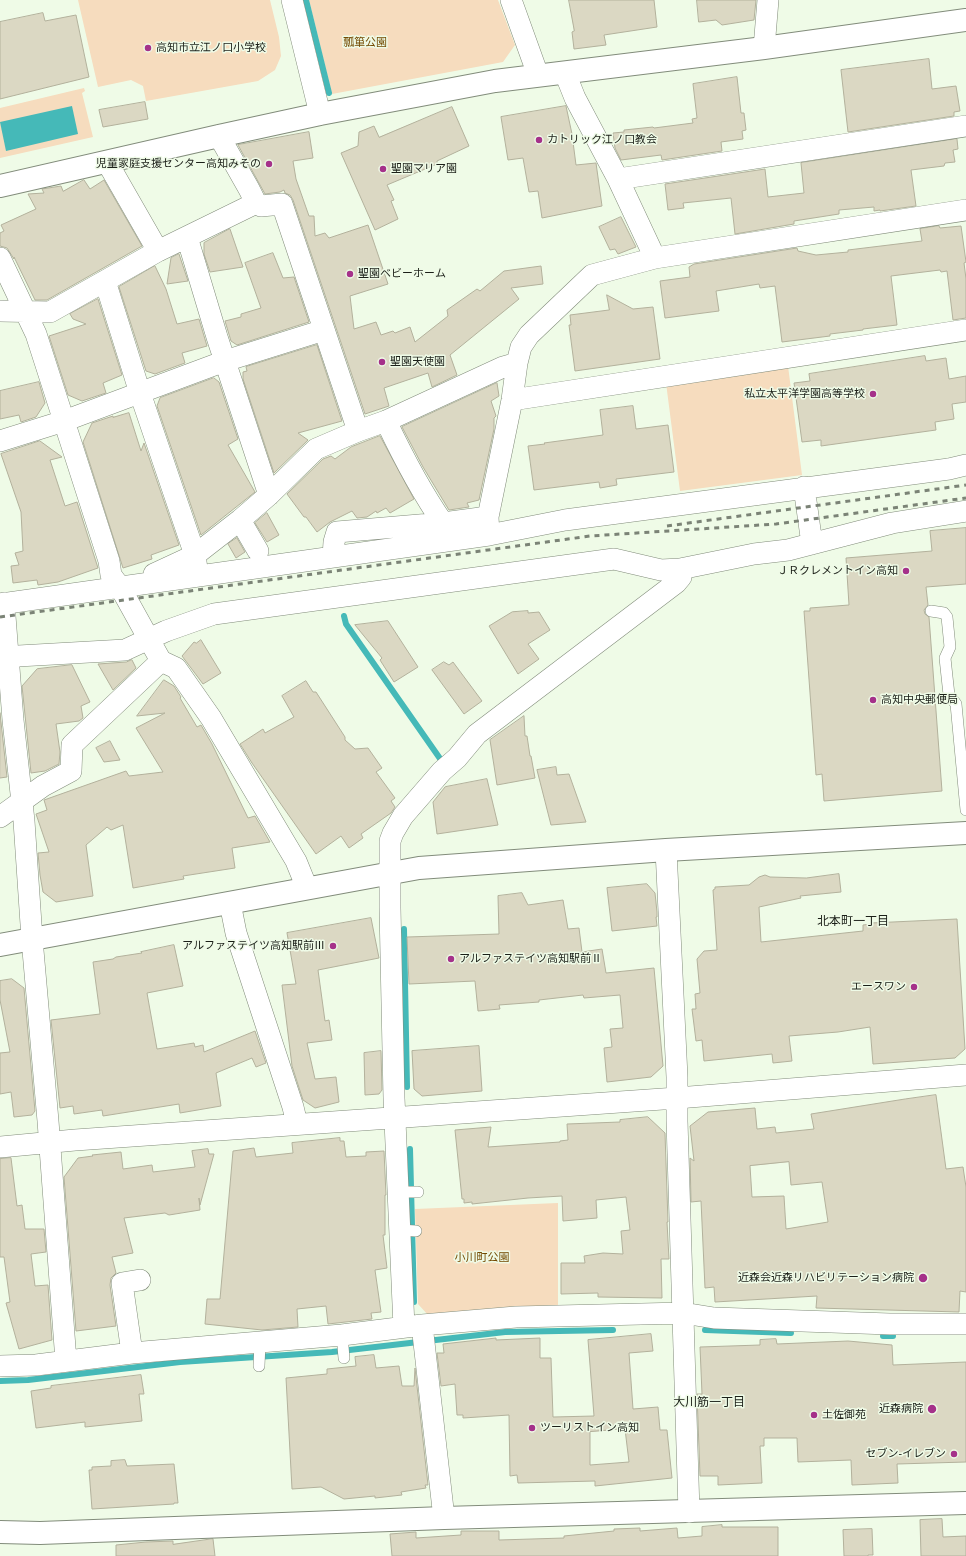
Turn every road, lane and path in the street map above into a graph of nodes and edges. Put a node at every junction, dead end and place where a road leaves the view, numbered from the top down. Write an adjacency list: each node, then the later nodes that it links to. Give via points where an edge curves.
1 (292, 0): 8 (street)
2 (511, 0): 7 (street)
3 (768, 0): 5 (street)
4 (966, 20): 5 (street)
5 (764, 48): 6 (street)
6 (565, 73): 7 (street); 12 (street, via 575,98)
7 (538, 75): 8 (street)
8 (320, 114): 10 (street)
9 (966, 126): 12 (street)
10 (219, 136): 11 (street); 14 (street)
11 (107, 162): 13 (street); 17 (street)
12 (618, 179): 19 (street)
13 (0, 186)
14 (256, 203): 16 (street); 23 (street, via 261,206 282,204)
15 (966, 210): 19 (street)
16 (187, 237): 17 (street); 25 (street)
17 (158, 251): 20 (street)
18 (0, 258): 22 (street)
19 (655, 258): 26 (street, via 592,275 529,335 521,347)
20 (105, 280): 22 (street, via 50,312); 27 (street)
21 (0, 311): 22 (street)
22 (26, 313): 30 (street, via 36,334)
23 (324, 330): 25 (street); 31 (street)
24 (966, 330): 28 (street)
25 (225, 361): 27 (street); 35 (street)
26 (517, 363): 28 (street); 29 (street)
27 (140, 393): 30 (street); 42 (street)
28 (512, 400): 39 (street)
29 (386, 420): 31 (street); 38 (street, via 423,495)
30 (64, 421): 32 (street); 47 (street, via 111,575)
31 (358, 430): 35 (street, via 316,449)
32 (0, 441)
33 (966, 465): 34 (street)
34 (804, 487): 39 (street, via 565,520); 40 (street)
35 (269, 495): 37 (street)
36 (966, 511): 40 (street, via 892,523)
37 (240, 520): 41 (street); 42 (street)
38 (443, 523): 39 (street); 43 (street, via 337,532)
39 (489, 526): 43 (street)
40 (812, 544): 44 (street)
41 (258, 551)
42 (195, 555): 45 (street); 46 (street)
43 (333, 558): 46 (street)
44 (680, 569): 50 (street, via 661,570 614,559 214,614); 59 (street, via 681,577 676,583 477,734 403,816 390,841)
45 (154, 574)
46 (198, 576): 47 (street)
47 (120, 587): 48 (street); 50 (street)
48 (2, 604): 51 (street)
49 (930, 611): 55 (lane, via 944,613 947,617 950,647 945,658 949,696 956,704)
50 (148, 638): 51 (street, via 125,650); 52 (street)
51 (4, 657): 53 (street)
52 (161, 661): 54 (street, via 72,746 71,771); 60 (street, via 176,668 211,718 296,861)
53 (7, 720): 54 (street)
54 (22, 801): 56 (street); 62 (street)
55 (966, 810)
56 (0, 817)
57 (966, 833): 58 (street)
58 (666, 850): 59 (street); 65 (street)
59 (390, 872): 60 (street); 66 (street)
60 (307, 888): 61 (street)
61 (230, 903): 62 (street); 67 (street, via 236,933)
62 (32, 939): 63 (street); 68 (street)
63 (0, 945)
64 (966, 1075): 65 (street)
65 (677, 1098): 66 (street); 73 (street)
66 (394, 1117): 67 (street); 70 (street)
67 (297, 1124): 68 (street)
68 (50, 1142): 69 (street); 80 (street)
69 (0, 1147)
70 (398, 1192): 71 (lane); 75 (street, via 408,1230)
71 (418, 1192)
72 (140, 1280): 78 (street, via 122,1283)
73 (684, 1312): 74 (street, via 714,1318); 75 (street, via 516,1317); 84 (street)
74 (966, 1324)
75 (418, 1334): 76 (street); 85 (street)
76 (342, 1335): 77 (street); 79 (lane)
77 (260, 1342): 78 (street); 82 (lane)
78 (132, 1353): 80 (street)
79 (344, 1358)
80 (66, 1361): 81 (street)
81 (0, 1366)
82 (259, 1366)
83 (966, 1503): 84 (street)
84 (689, 1512): 85 (street)
85 (444, 1518): 86 (street, via 40,1533)
86 (0, 1532)

